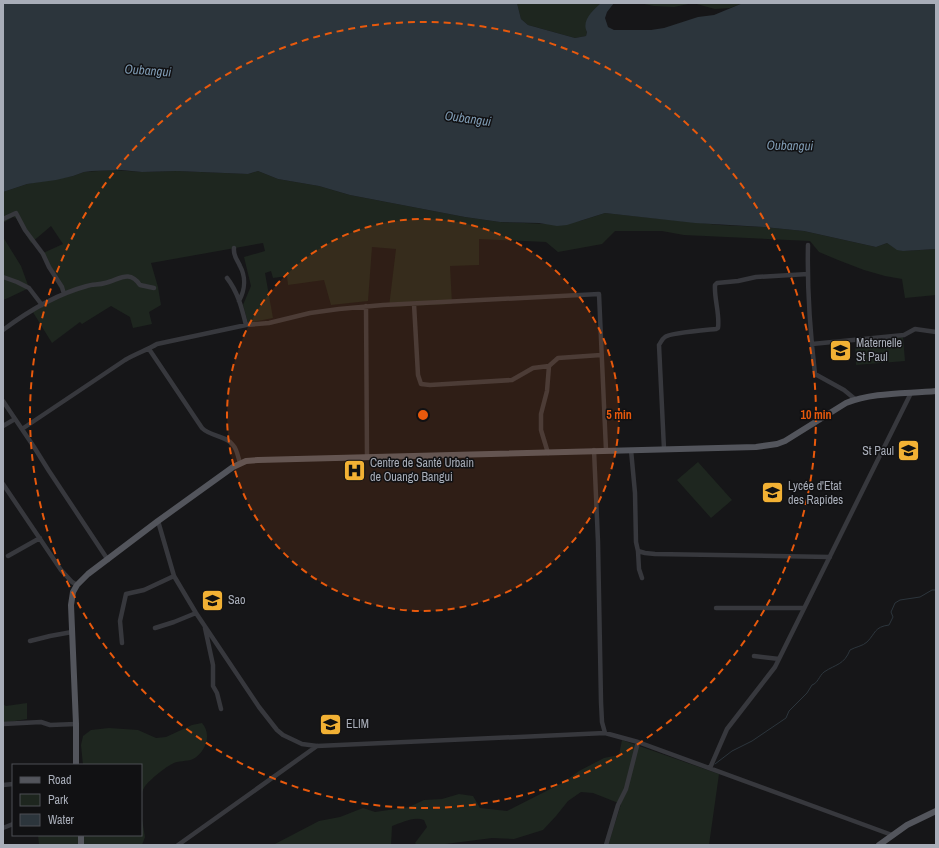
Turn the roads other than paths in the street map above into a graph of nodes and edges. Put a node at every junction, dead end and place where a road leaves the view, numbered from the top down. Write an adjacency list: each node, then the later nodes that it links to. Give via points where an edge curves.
1 (3, 219): 8 (street, via 16,212 25,230 43,254)
2 (808, 245): 4 (street)
3 (234, 248): 9 (street, via 234,255 244,278)
4 (808, 274): 16 (street); 27 (street, via 756,277 717,283 715,288 718,328 672,334 662,339 660,345)
5 (3, 277): 11 (street, via 29,288)
6 (227, 278): 9 (street)
7 (154, 288): 8 (street, via 140,285 130,276 126,276 102,284 87,285)
8 (64, 294): 11 (street)
9 (240, 301): 13 (street)
10 (414, 304): 12 (street); 18 (street, via 599,294); 19 (street, via 418,375 421,384 512,380 525,371)
11 (42, 305): 14 (street)
12 (366, 306): 13 (street, via 310,313); 32 (street)
13 (246, 326): 17 (street, via 157,344)
14 (3, 330)
15 (936, 332): 16 (street, via 915,329 904,335)
16 (812, 344): 22 (street, via 815,374)
17 (149, 349): 26 (street, via 125,360); 33 (street, via 202,428 232,443)
18 (601, 355): 19 (street, via 558,358); 29 (street)
19 (549, 366): 31 (street, via 547,391 541,414 541,430)
20 (936, 391): 21 (main road)
21 (911, 393): 22 (main road); 39 (street)
22 (855, 399): 27 (main road, via 777,444 756,447)
23 (3, 401): 24 (street)
24 (15, 419): 25 (street); 26 (street)
25 (3, 426)
26 (22, 429): 40 (street)
27 (664, 449): 30 (main road)
28 (594, 450): 29 (main road); 31 (main road); 57 (street, via 601,702)
29 (606, 450): 30 (main road)
30 (631, 450): 37 (street)
31 (548, 453): 32 (main road)
32 (367, 457): 33 (main road, via 258,460)
33 (240, 463): 35 (main road)
34 (3, 484): 36 (street)
35 (158, 521): 40 (main road); 41 (street)
36 (40, 538): 38 (street); 43 (street, via 60,570)
37 (638, 551): 39 (street, via 655,554); 42 (street)
38 (8, 556)
39 (830, 557): 45 (street)
40 (108, 560): 43 (main road)
41 (174, 576): 46 (street); 51 (street, via 144,590 126,594 120,620)
42 (642, 578)
43 (77, 585): 49 (main road, via 71,598)
44 (716, 608): 45 (street)
45 (804, 608): 53 (street)
46 (196, 613): 47 (street); 48 (street)
47 (205, 626): 54 (street, via 213,665 213,686); 59 (street, via 243,685 277,730 302,744)
48 (155, 628)
49 (72, 632): 50 (street); 56 (main road)
50 (30, 641)
51 (122, 643)
52 (754, 656): 53 (street)
53 (779, 659): 61 (street, via 727,729)
54 (221, 709)
55 (3, 724): 56 (street)
56 (76, 724): 60 (main road)
57 (605, 733): 58 (street); 59 (street)
58 (638, 742): 61 (street); 65 (street, via 626,789 618,805)
59 (317, 746): 64 (street)
60 (76, 764)
61 (710, 768): 63 (street)
62 (936, 811): 63 (main road)
63 (892, 835): 66 (main road)
64 (178, 845)
65 (606, 845)
66 (879, 845)

